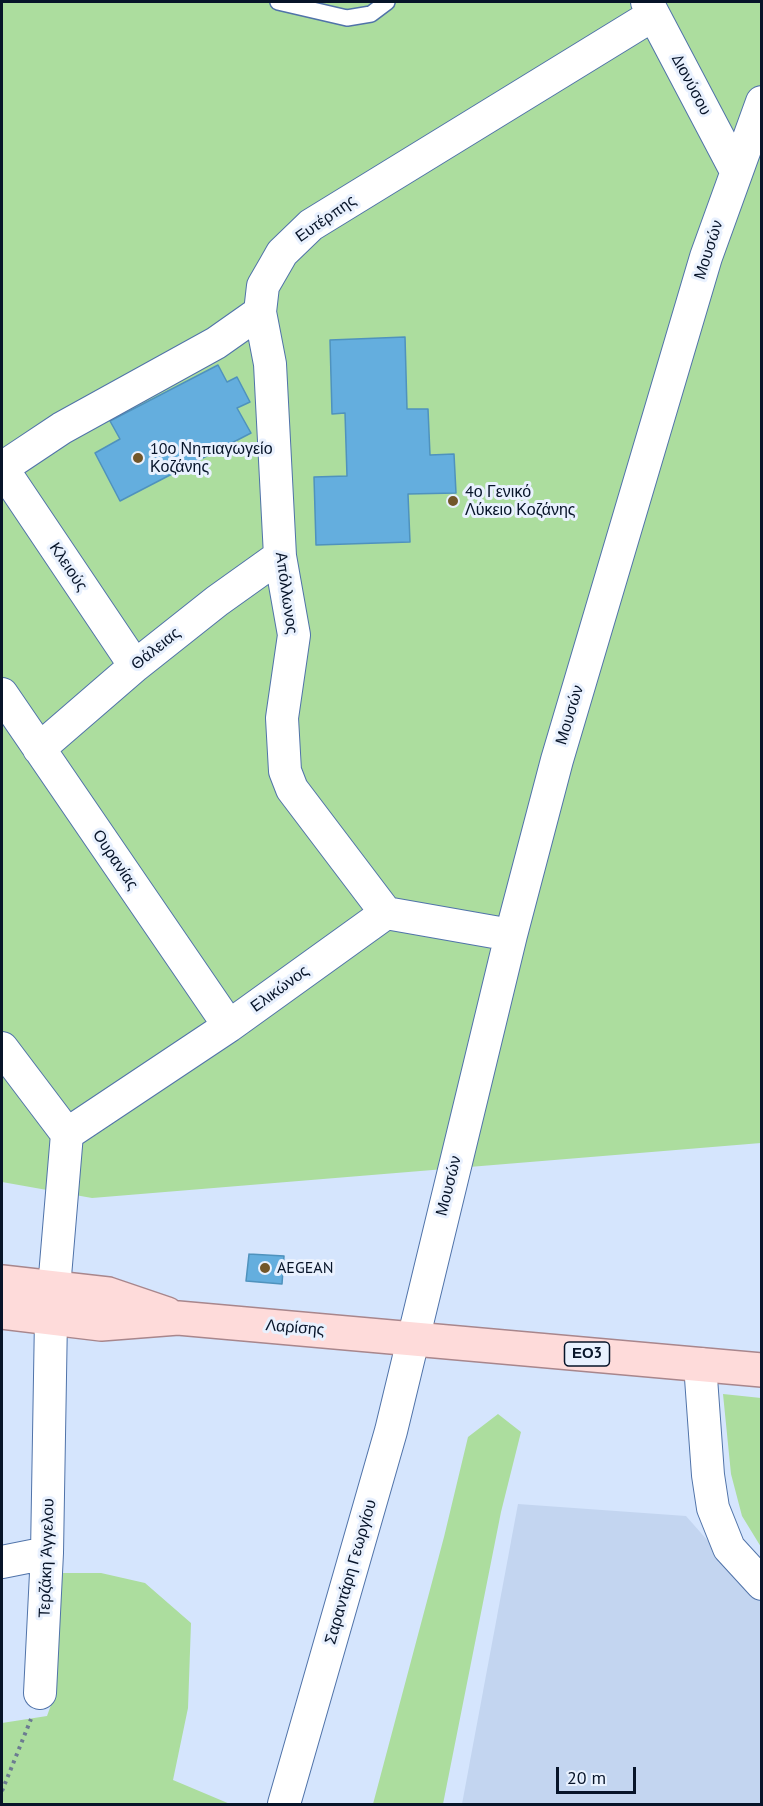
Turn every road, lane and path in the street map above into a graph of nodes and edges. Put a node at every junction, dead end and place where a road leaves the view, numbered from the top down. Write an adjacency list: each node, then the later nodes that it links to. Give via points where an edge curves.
1 (278, 2): 2 (lane, via 347,18 371,14)
2 (387, 2)
3 (650, 8): 5 (street, Διονύσου); 6 (street, Ευτέρπης, via 311,225 273,267 263,286)
4 (762, 102): 5 (street, Μουσών)
5 (735, 169): 13 (street, Μουσών, via 556,760)
6 (260, 312): 7 (street, via 216,343 62,428); 8 (street, Απόλλωνος, via 270,364)
7 (2, 468): 9 (street, Κλειούς)
8 (280, 556): 9 (street, Θάλειας); 12 (street, Απόλλωνος, via 294,635 282,718 285,771 292,789)
9 (135, 666): 11 (street, Θάλειας)
10 (2, 694): 11 (street, Ουρανίας)
11 (39, 749): 14 (street, Ουρανίας)
12 (386, 913): 13 (street); 14 (street, Ελικώνος)
13 (511, 935): 20 (street, Μουσών)
14 (229, 1026): 16 (street, Ελικώνος)
15 (2, 1048): 16 (street)
16 (67, 1134): 18 (street, Τερζάκη Άγγελου)
17 (2, 1282): 18 (main road, Λαρίσης / ΕΟ3)
18 (53, 1303): 19 (main road, Λαρίσης / ΕΟ3); 20 (main road, Λαρίσης / ΕΟ3, via 108,1294 178,1318); 23 (street, Τερζάκη Άγγελου)
19 (2, 1312)
20 (413, 1339): 21 (main road, ΕΟ3); 28 (street, Σαραντάρη Γεωργίου, via 391,1431)
21 (700, 1364): 22 (main road, ΕΟ3); 25 (street, via 713,1508 729,1548)
22 (762, 1370)
23 (47, 1554): 24 (street); 26 (street, Τερζάκη Άγγελου)
24 (2, 1562)
25 (762, 1584)
26 (40, 1693): 27 (path)
27 (2, 1791)
28 (284, 1804)

